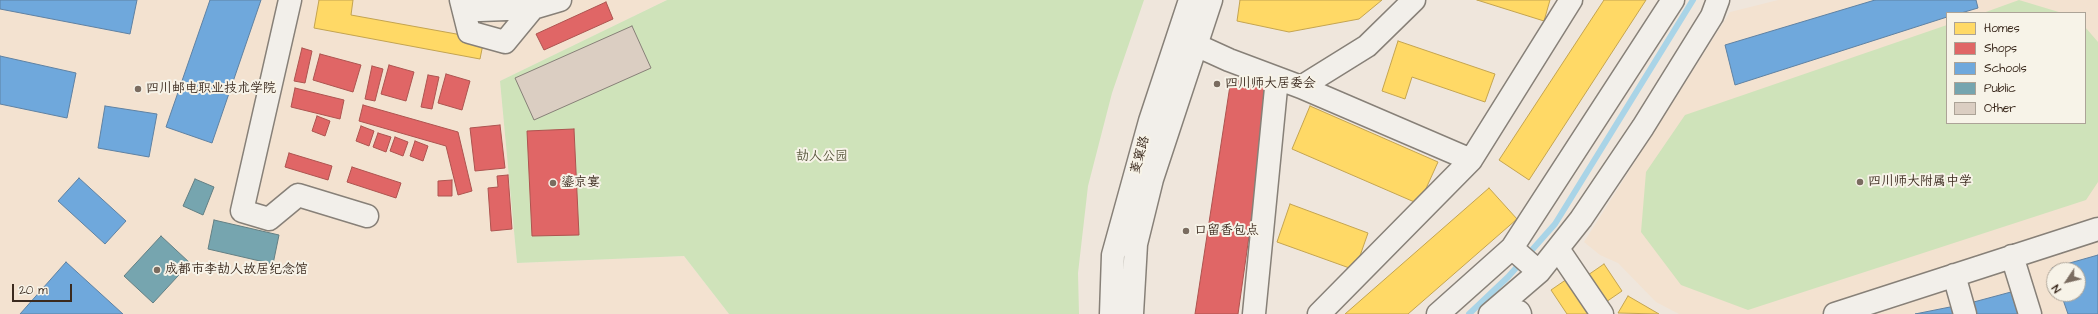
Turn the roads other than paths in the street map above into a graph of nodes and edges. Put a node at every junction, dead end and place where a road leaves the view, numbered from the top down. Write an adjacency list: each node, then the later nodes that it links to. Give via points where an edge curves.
1 (290, 0): 15 (street, via 242,211 269,219 298,195)
2 (462, 0): 10 (street, via 480,10); 10 (street, via 469,32 505,42)
3 (560, 0): 10 (street)
4 (1190, 0): 23 (street, 菱窠路, via 1150,121 1113,255)
5 (1211, 0): 11 (street, 菱窠路)
6 (1414, 0): 13 (street, via 1367,46)
7 (1571, 0): 14 (street)
8 (1673, 0): 17 (street)
9 (1718, 0): 18 (street, via 1712,16 1643,127 1582,219)
10 (533, 8)
11 (1196, 45): 12 (street); 24 (street, 菱窠路, via 1152,179 1136,244)
12 (1277, 78): 13 (street); 25 (street)
13 (1302, 87): 14 (street)
14 (1471, 160): 26 (street)
15 (366, 216)
16 (2098, 229): 19 (street)
17 (1512, 248): 20 (street); 27 (street)
18 (1558, 249): 20 (street); 29 (street)
19 (2012, 256): 21 (street); 32 (street)
20 (1539, 272): 28 (street)
21 (1954, 275): 22 (street); 31 (street)
22 (1873, 308): 30 (street)
23 (1111, 314)
24 (1132, 314)
25 (1254, 314)
26 (1319, 314)
27 (1438, 314)
28 (1490, 314)
29 (1602, 314)
30 (1835, 314)
31 (1965, 314)
32 (2030, 314)

